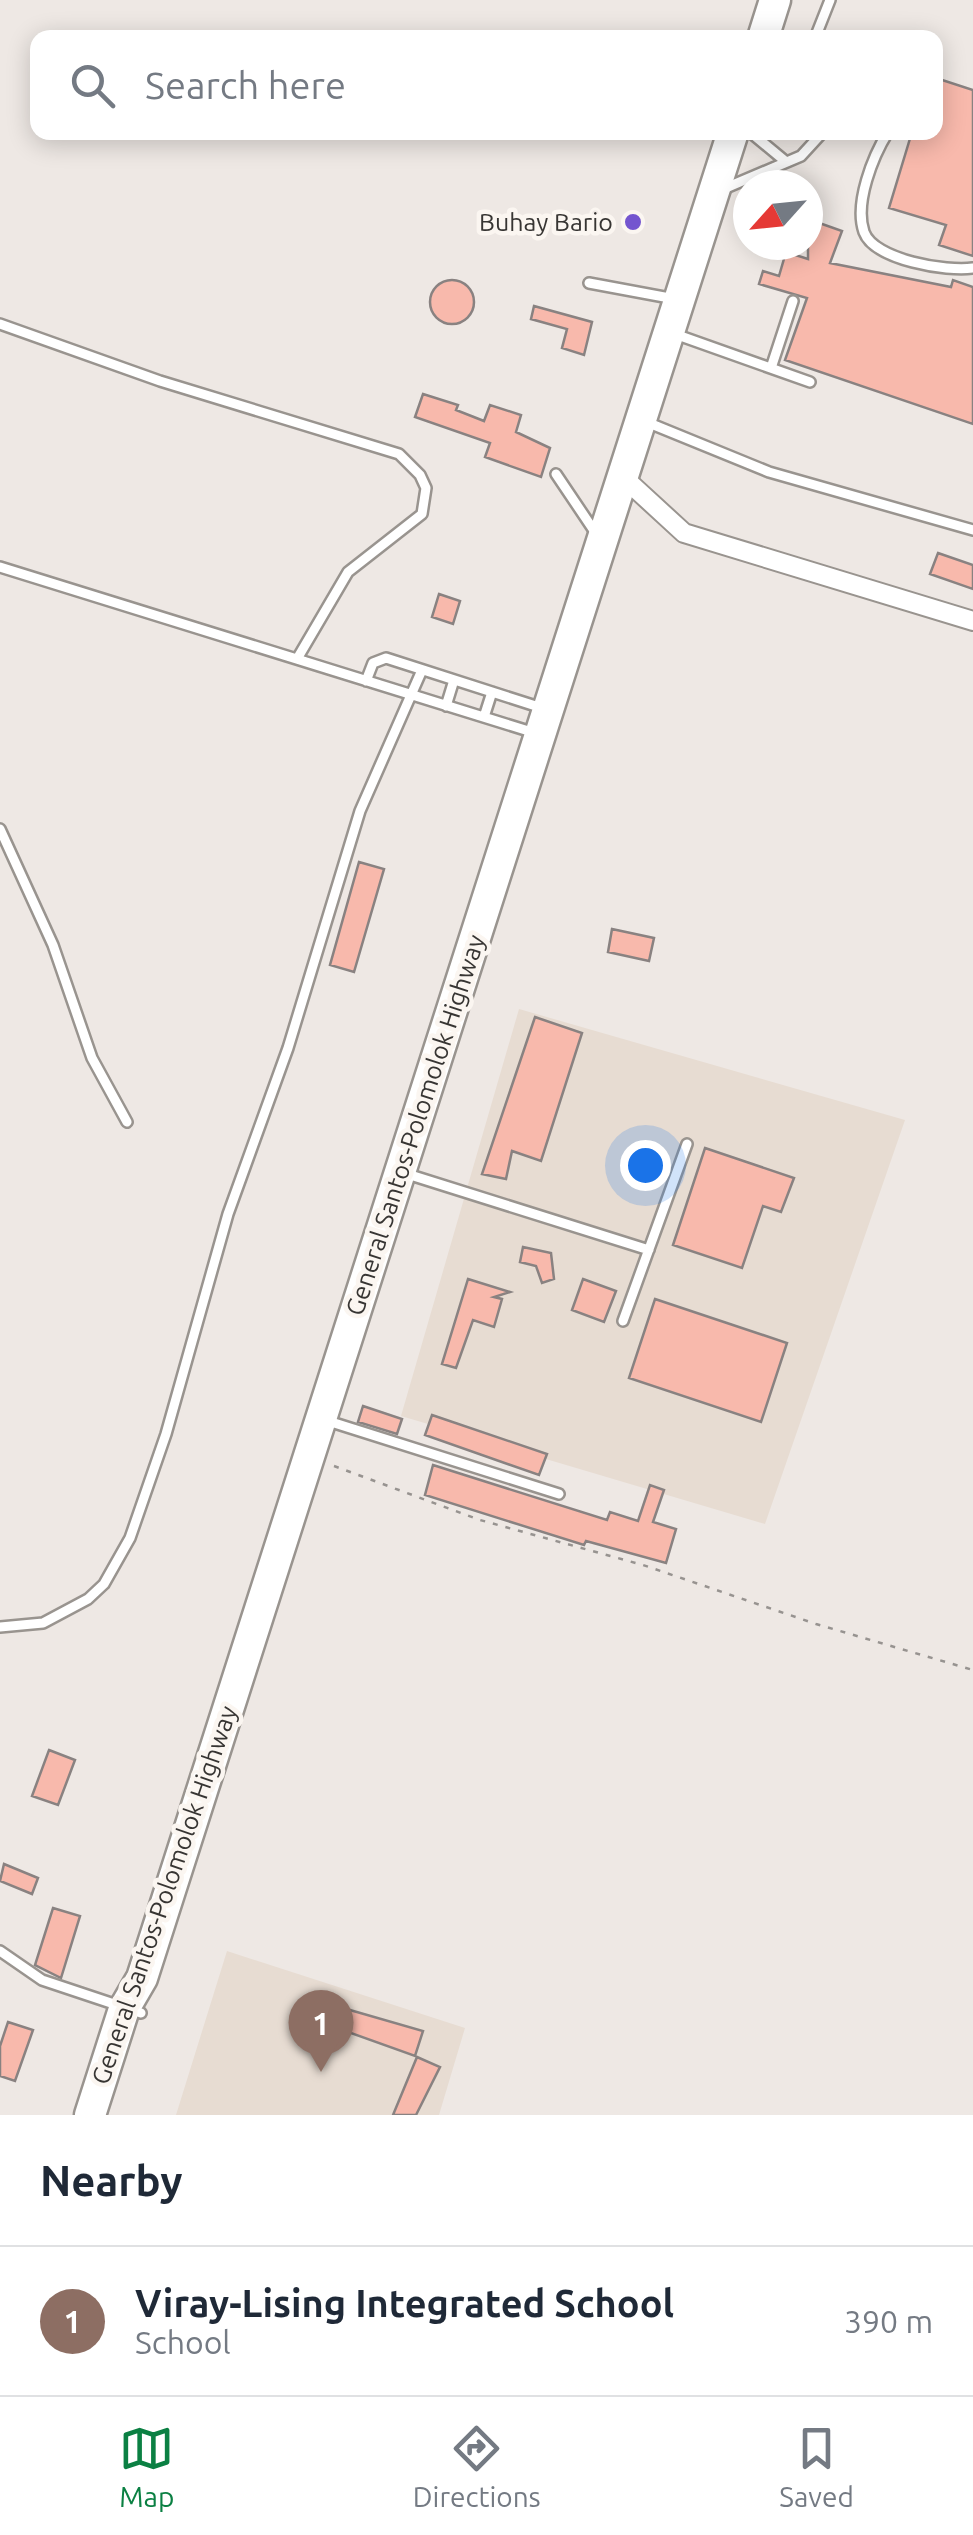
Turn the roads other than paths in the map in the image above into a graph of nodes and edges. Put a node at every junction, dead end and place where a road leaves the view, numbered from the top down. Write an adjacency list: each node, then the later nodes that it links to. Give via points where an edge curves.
1 (776, 0): 3 (highway)
2 (830, 0): 4 (lane)
3 (767, 30)
4 (818, 30)
5 (731, 140): 10 (highway, General Santos-Polomolok Highway)
6 (760, 140): 9 (lane)
7 (818, 140): 9 (lane)
8 (884, 140): 11 (lane, via 864,200 868,238 932,267)
9 (786, 161): 10 (lane)
10 (714, 194): 13 (highway, General Santos-Polomolok Highway)
11 (973, 268)
12 (589, 282): 13 (lane)
13 (678, 299): 16 (highway, General Santos-Polomolok Highway)
14 (793, 301): 17 (lane)
15 (0, 324): 26 (lane, via 160,381 360,440 411,463 426,488 422,514 348,572)
16 (670, 332): 17 (lane); 19 (highway, General Santos-Polomolok Highway)
17 (770, 368): 18 (lane)
18 (810, 382)
19 (642, 420): 21 (highway, General Santos-Polomolok Highway); 22 (lane, via 769,472)
20 (556, 474): 23 (lane)
21 (623, 477): 23 (highway, General Santos-Polomolok Highway); 25 (street, via 684,533)
22 (973, 530)
23 (602, 543): 34 (highway, General Santos-Polomolok Highway)
24 (0, 567): 26 (lane)
25 (973, 621)
26 (297, 660): 29 (lane)
27 (422, 670): 28 (lane); 29 (lane, via 381,658); 31 (lane)
28 (454, 680): 30 (lane); 32 (lane)
29 (366, 681): 31 (lane)
30 (492, 692): 33 (lane); 34 (lane)
31 (412, 695): 32 (lane); 43 (lane, via 354,830 130,1538 88,1599 42,1623)
32 (446, 706): 33 (lane)
33 (484, 717): 34 (lane)
34 (546, 723): 38 (highway, General Santos-Polomolok Highway)
35 (0, 829): 36 (lane, via 53,946 97,1068)
36 (127, 1122)
37 (687, 1144): 39 (lane)
38 (400, 1171): 39 (lane); 41 (highway, General Santos-Polomolok Highway)
39 (649, 1250): 40 (lane)
40 (623, 1322)
41 (321, 1419): 42 (lane); 45 (highway, General Santos-Polomolok Highway)
42 (559, 1494)
43 (0, 1626)
44 (0, 1951): 45 (lane, via 42,1980)
45 (132, 2011): 46 (highway, General Santos-Polomolok Highway)
46 (96, 2115)

